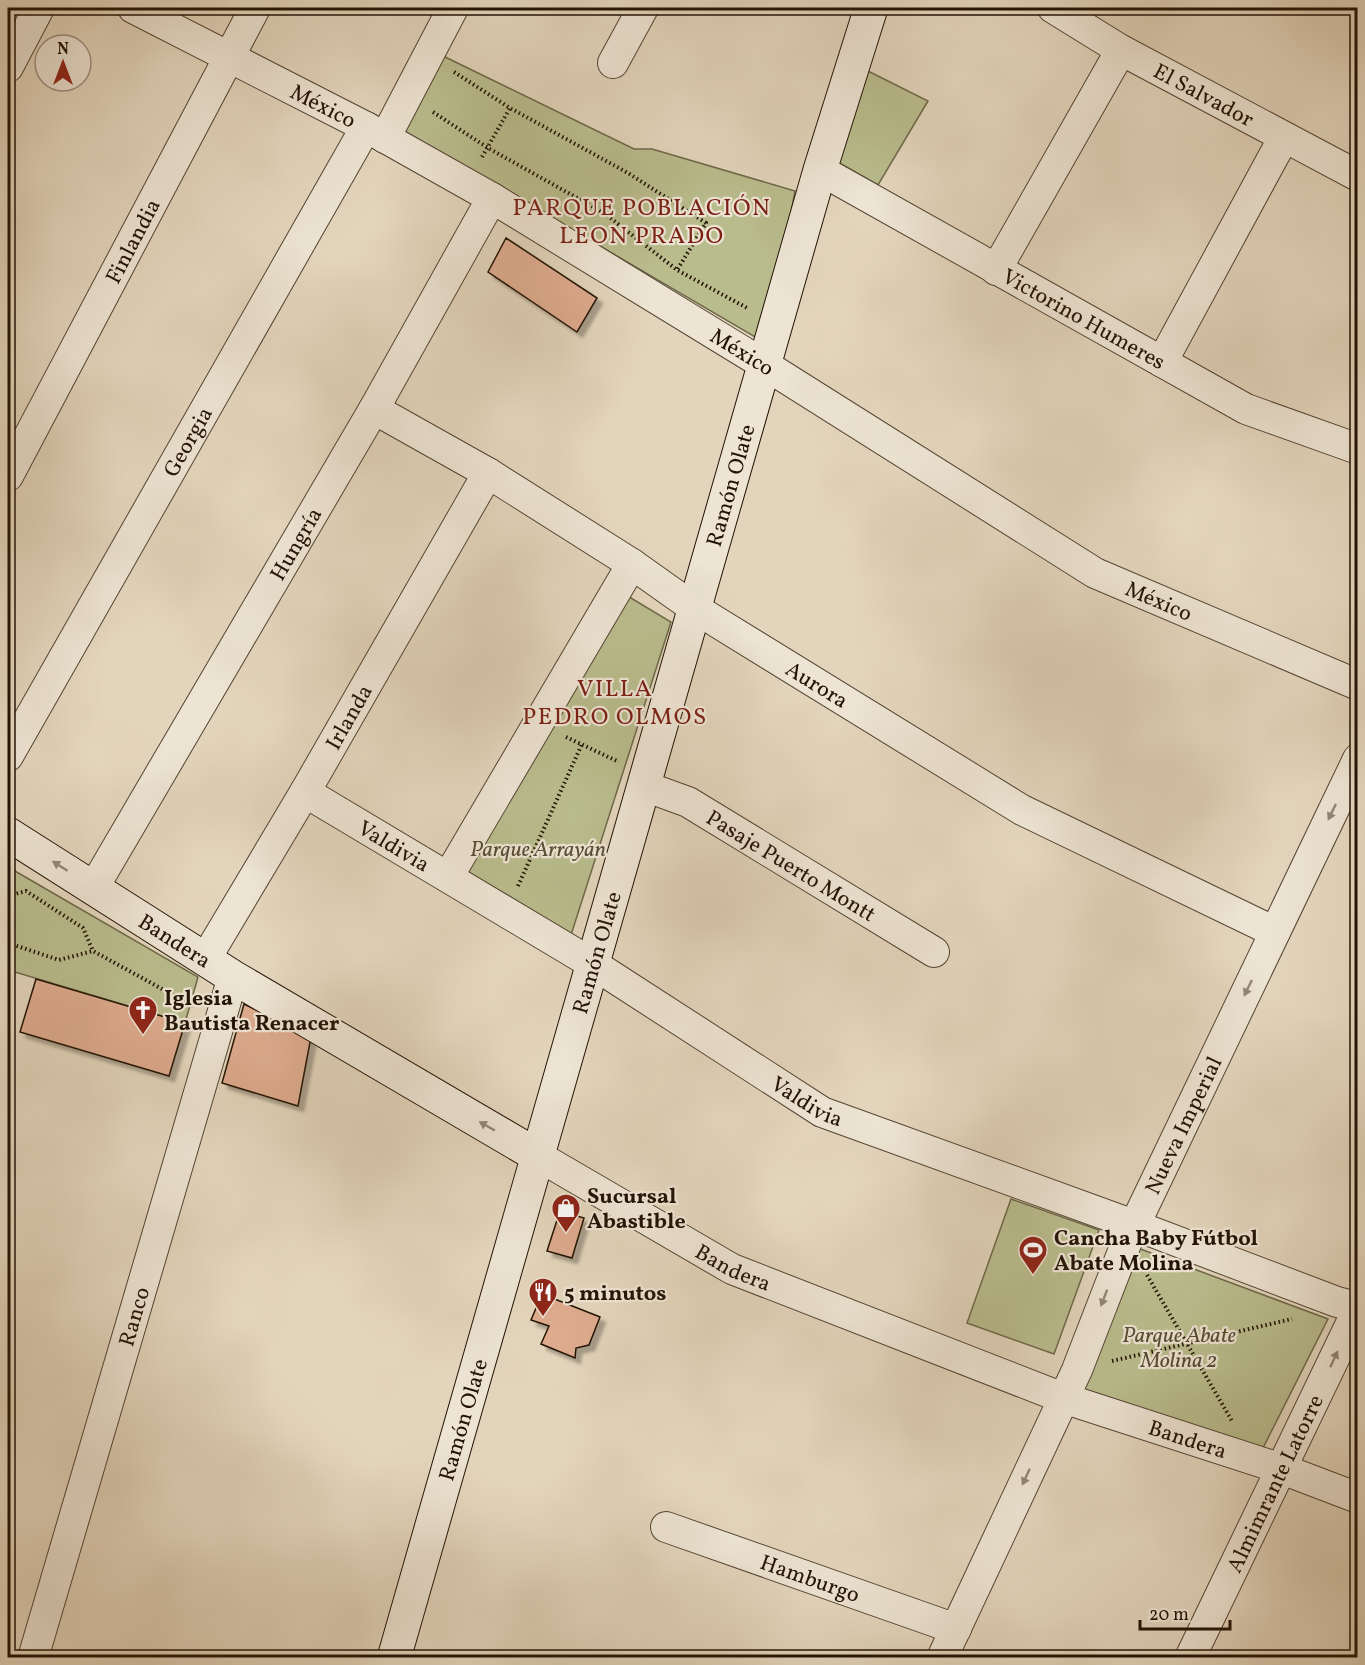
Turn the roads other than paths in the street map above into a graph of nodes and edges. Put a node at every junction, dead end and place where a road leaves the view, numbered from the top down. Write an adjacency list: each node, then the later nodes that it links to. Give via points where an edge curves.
1 (39, 8): 11 (street)
2 (133, 8): 9 (street, México)
3 (255, 8): 9 (street, Finlandia)
4 (453, 8): 12 (street, Georgia)
5 (643, 8): 10 (street)
6 (871, 8): 14 (street, Ramón Olate)
7 (1053, 8): 8 (street, El Salvador)
8 (1121, 50): 13 (street, El Salvador); 17 (street)
9 (230, 57): 12 (street, México); 23 (street, Finlandia)
10 (613, 63)
11 (8, 67)
12 (376, 133): 16 (street, México); 27 (street, Georgia)
13 (1284, 137): 15 (street, El Salvador); 18 (street)
14 (820, 170): 17 (street, Victorino Humeres); 19 (street, Ramón Olate)
15 (1358, 176)
16 (492, 198): 19 (street, México); 20 (street, Hungría)
17 (996, 270): 18 (street, Victorino Humeres)
18 (1162, 362): 21 (street, Victorino Humeres, via 1246,409)
19 (765, 364): 25 (street, Ramón Olate); 26 (street, México, via 1095,573)
20 (374, 409): 22 (street, Aurora); 33 (street, Hungría)
21 (1358, 449)
22 (488, 473): 24 (street, Aurora); 30 (street, Irlanda)
23 (8, 476)
24 (632, 564): 25 (street, Aurora); 32 (street)
25 (694, 608): 29 (street, Ramón Olate); 34 (street, Aurora, via 1022,810)
26 (1358, 685)
27 (8, 756)
28 (1358, 759): 34 (street, Nueva Imperial, one-way to 34)
29 (645, 780): 35 (street, Pasaje Puerto Montt, via 688,802); 37 (street, Ramón Olate)
30 (305, 792): 32 (street, Valdivia); 36 (street, Irlanda)
31 (8, 834): 33 (street, Bandera, one-way to 31)
32 (448, 877): 37 (street, Valdivia)
33 (94, 887): 36 (street, Bandera)
34 (1275, 932): 40 (street, Nueva Imperial, one-way to 40)
35 (934, 952)
36 (206, 958): 38 (street, Bandera)
37 (593, 964): 39 (street, Ramón Olate); 40 (street, Valdivia, via 822,1112)
38 (233, 977): 39 (street, Bandera, one-way to 38); 47 (street, Ranco)
39 (538, 1156): 42 (street, Bandera, via 732,1269); 48 (street, Ramón Olate)
40 (1134, 1225): 41 (street, Valdivia); 42 (street, Nueva Imperial, one-way to 42)
41 (1358, 1308): 43 (street, Almimrante Latorre, one-way to 41)
42 (1063, 1398): 43 (street, Bandera); 46 (street, Nueva Imperial, one-way to 46)
43 (1281, 1469): 44 (street, Bandera); 50 (street, Almimrante Latorre)
44 (1358, 1498)
45 (666, 1527): 46 (street, Hamburgo)
46 (956, 1629): 49 (street, Nueva Imperial)
47 (33, 1658)
48 (394, 1658)
49 (942, 1658)
50 (1190, 1658)

